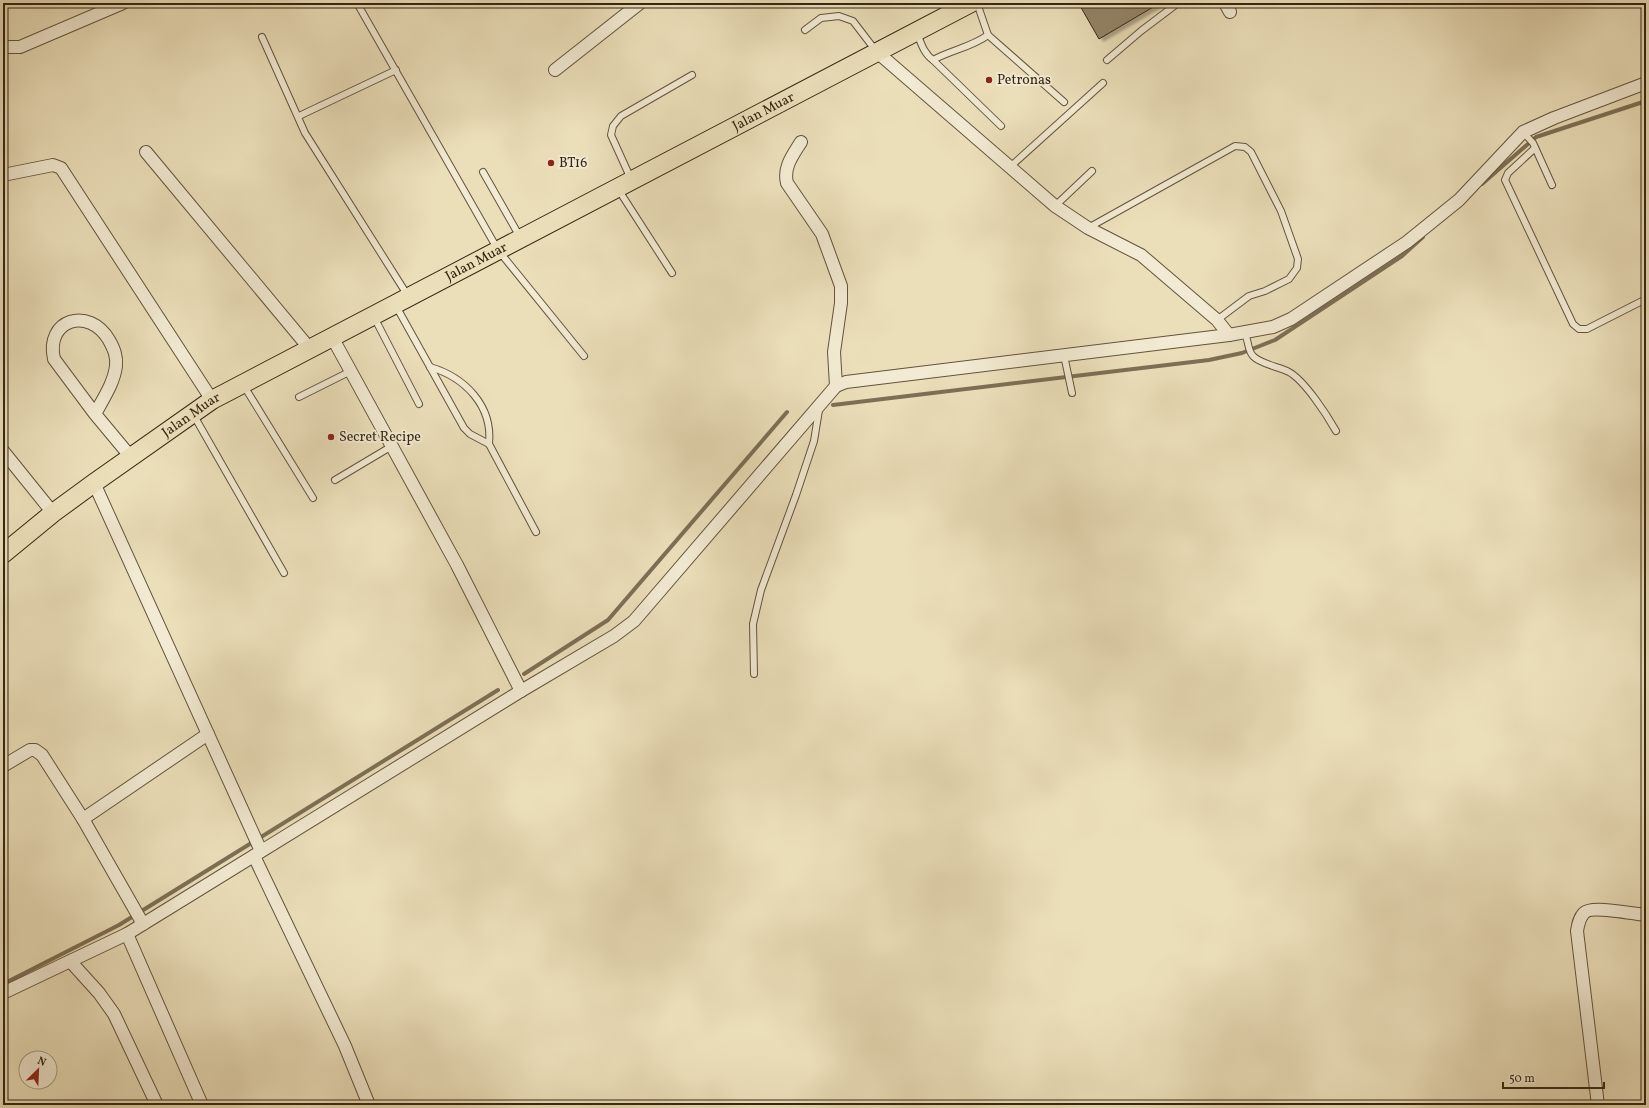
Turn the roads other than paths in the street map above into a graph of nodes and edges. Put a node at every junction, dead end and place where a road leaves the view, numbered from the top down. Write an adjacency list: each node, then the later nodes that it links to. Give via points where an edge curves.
1 (123, 3): 10 (street, via 20,47)
2 (357, 3): 14 (lane)
3 (640, 3): 15 (street)
4 (1178, 3): 13 (lane)
5 (970, 4): 7 (main road, Jalan Muar); 8 (lane)
6 (805, 30): 11 (lane, via 821,18 839,16 853,21)
7 (916, 32): 11 (main road, Jalan Muar); 12 (lane, via 922,47)
8 (988, 36): 12 (lane, via 977,43); 19 (lane)
9 (262, 37): 20 (lane)
10 (3, 46)
11 (877, 52): 26 (street); 30 (main road, Jalan Muar)
12 (933, 60): 21 (lane)
13 (1107, 60)
14 (396, 70): 20 (lane); 35 (lane)
15 (555, 70)
16 (692, 74): 30 (lane, via 621,116 613,126 611,135)
17 (1103, 83): 26 (lane)
18 (1646, 83): 22 (street, via 1554,118)
19 (1064, 102)
20 (299, 116): 38 (lane, via 305,132)
21 (1002, 126)
22 (1525, 134): 24 (lane); 42 (street, via 1459,200 1407,242 1291,319)
23 (801, 142): 50 (street, via 787,164 785,176 787,183 822,234 841,286 834,352)
24 (1534, 146): 31 (lane); 37 (lane, via 1508,173 1505,180 1573,324 1579,329 1587,329)
25 (146, 152): 44 (street)
26 (1010, 167): 32 (street)
27 (1092, 171): 32 (lane)
28 (484, 172): 34 (lane)
29 (3, 175): 53 (street, via 54,165 61,168)
30 (625, 184): 34 (main road, Jalan Muar); 36 (lane)
31 (1552, 185)
32 (1055, 206): 33 (street)
33 (1088, 228): 40 (street, via 1141,255); 40 (lane, via 1235,146 1245,147 1251,152 1281,211 1298,259 1297,268 1289,279 1249,296)
34 (521, 238): 35 (main road, Jalan Muar)
35 (498, 250): 38 (main road, Jalan Muar); 45 (lane)
36 (672, 273)
37 (1646, 299)
38 (402, 300): 39 (main road, Jalan Muar); 47 (lane)
39 (373, 316): 43 (main road, Jalan Muar); 54 (lane)
40 (1217, 320): 41 (street)
41 (1229, 335): 42 (street); 46 (street)
42 (1245, 335): 58 (lane, via 1252,355 1257,360 1291,373 1321,406)
43 (332, 337): 44 (main road, Jalan Muar); 48 (street)
44 (310, 349): 49 (main road, Jalan Muar)
45 (584, 356)
46 (1064, 358): 50 (street, via 846,382); 51 (lane)
47 (430, 366): 59 (lane, via 464,428); 59 (lane, via 462,381 480,402 488,420)
48 (351, 371): 52 (lane); 60 (street)
49 (243, 384): 53 (main road, Jalan Muar); 65 (lane)
50 (836, 386): 55 (street)
51 (1072, 393)
52 (299, 397)
53 (212, 400): 56 (main road, Jalan Muar)
54 (420, 404)
55 (819, 406): 70 (lane, via 814,441 761,590 753,624); 71 (street, via 634,621 614,636)
56 (192, 413): 62 (main road, Jalan Muar); 69 (lane)
57 (95, 414): 57 (street, via 114,376 114,350 104,332 96,325 88,321 74,321 63,325 58,331 53,341 54,359); 62 (street)
58 (1336, 431)
59 (489, 444): 67 (lane)
60 (392, 446): 63 (lane); 71 (street, via 457,565)
61 (3, 451): 66 (street)
62 (130, 456): 64 (main road, Jalan Muar)
63 (335, 480)
64 (94, 483): 66 (main road, Jalan Muar); 72 (street)
65 (313, 498)
66 (53, 513): 68 (main road, Jalan Muar)
67 (536, 532)
68 (3, 554)
69 (284, 574)
70 (754, 674)
71 (521, 691): 75 (street)
72 (208, 734): 74 (street); 75 (street)
73 (3, 766): 74 (street, via 30,750 39,752)
74 (83, 819): 77 (street)
75 (258, 850): 77 (street); 83 (street)
76 (1646, 915): 84 (street, via 1593,909 1584,912 1579,920 1577,931)
77 (138, 916): 78 (street)
78 (127, 934): 79 (street); 82 (street)
79 (71, 962): 80 (street); 81 (street, via 114,1014)
80 (3, 993)
81 (157, 1105)
82 (202, 1105)
83 (369, 1105)
84 (1598, 1105)

